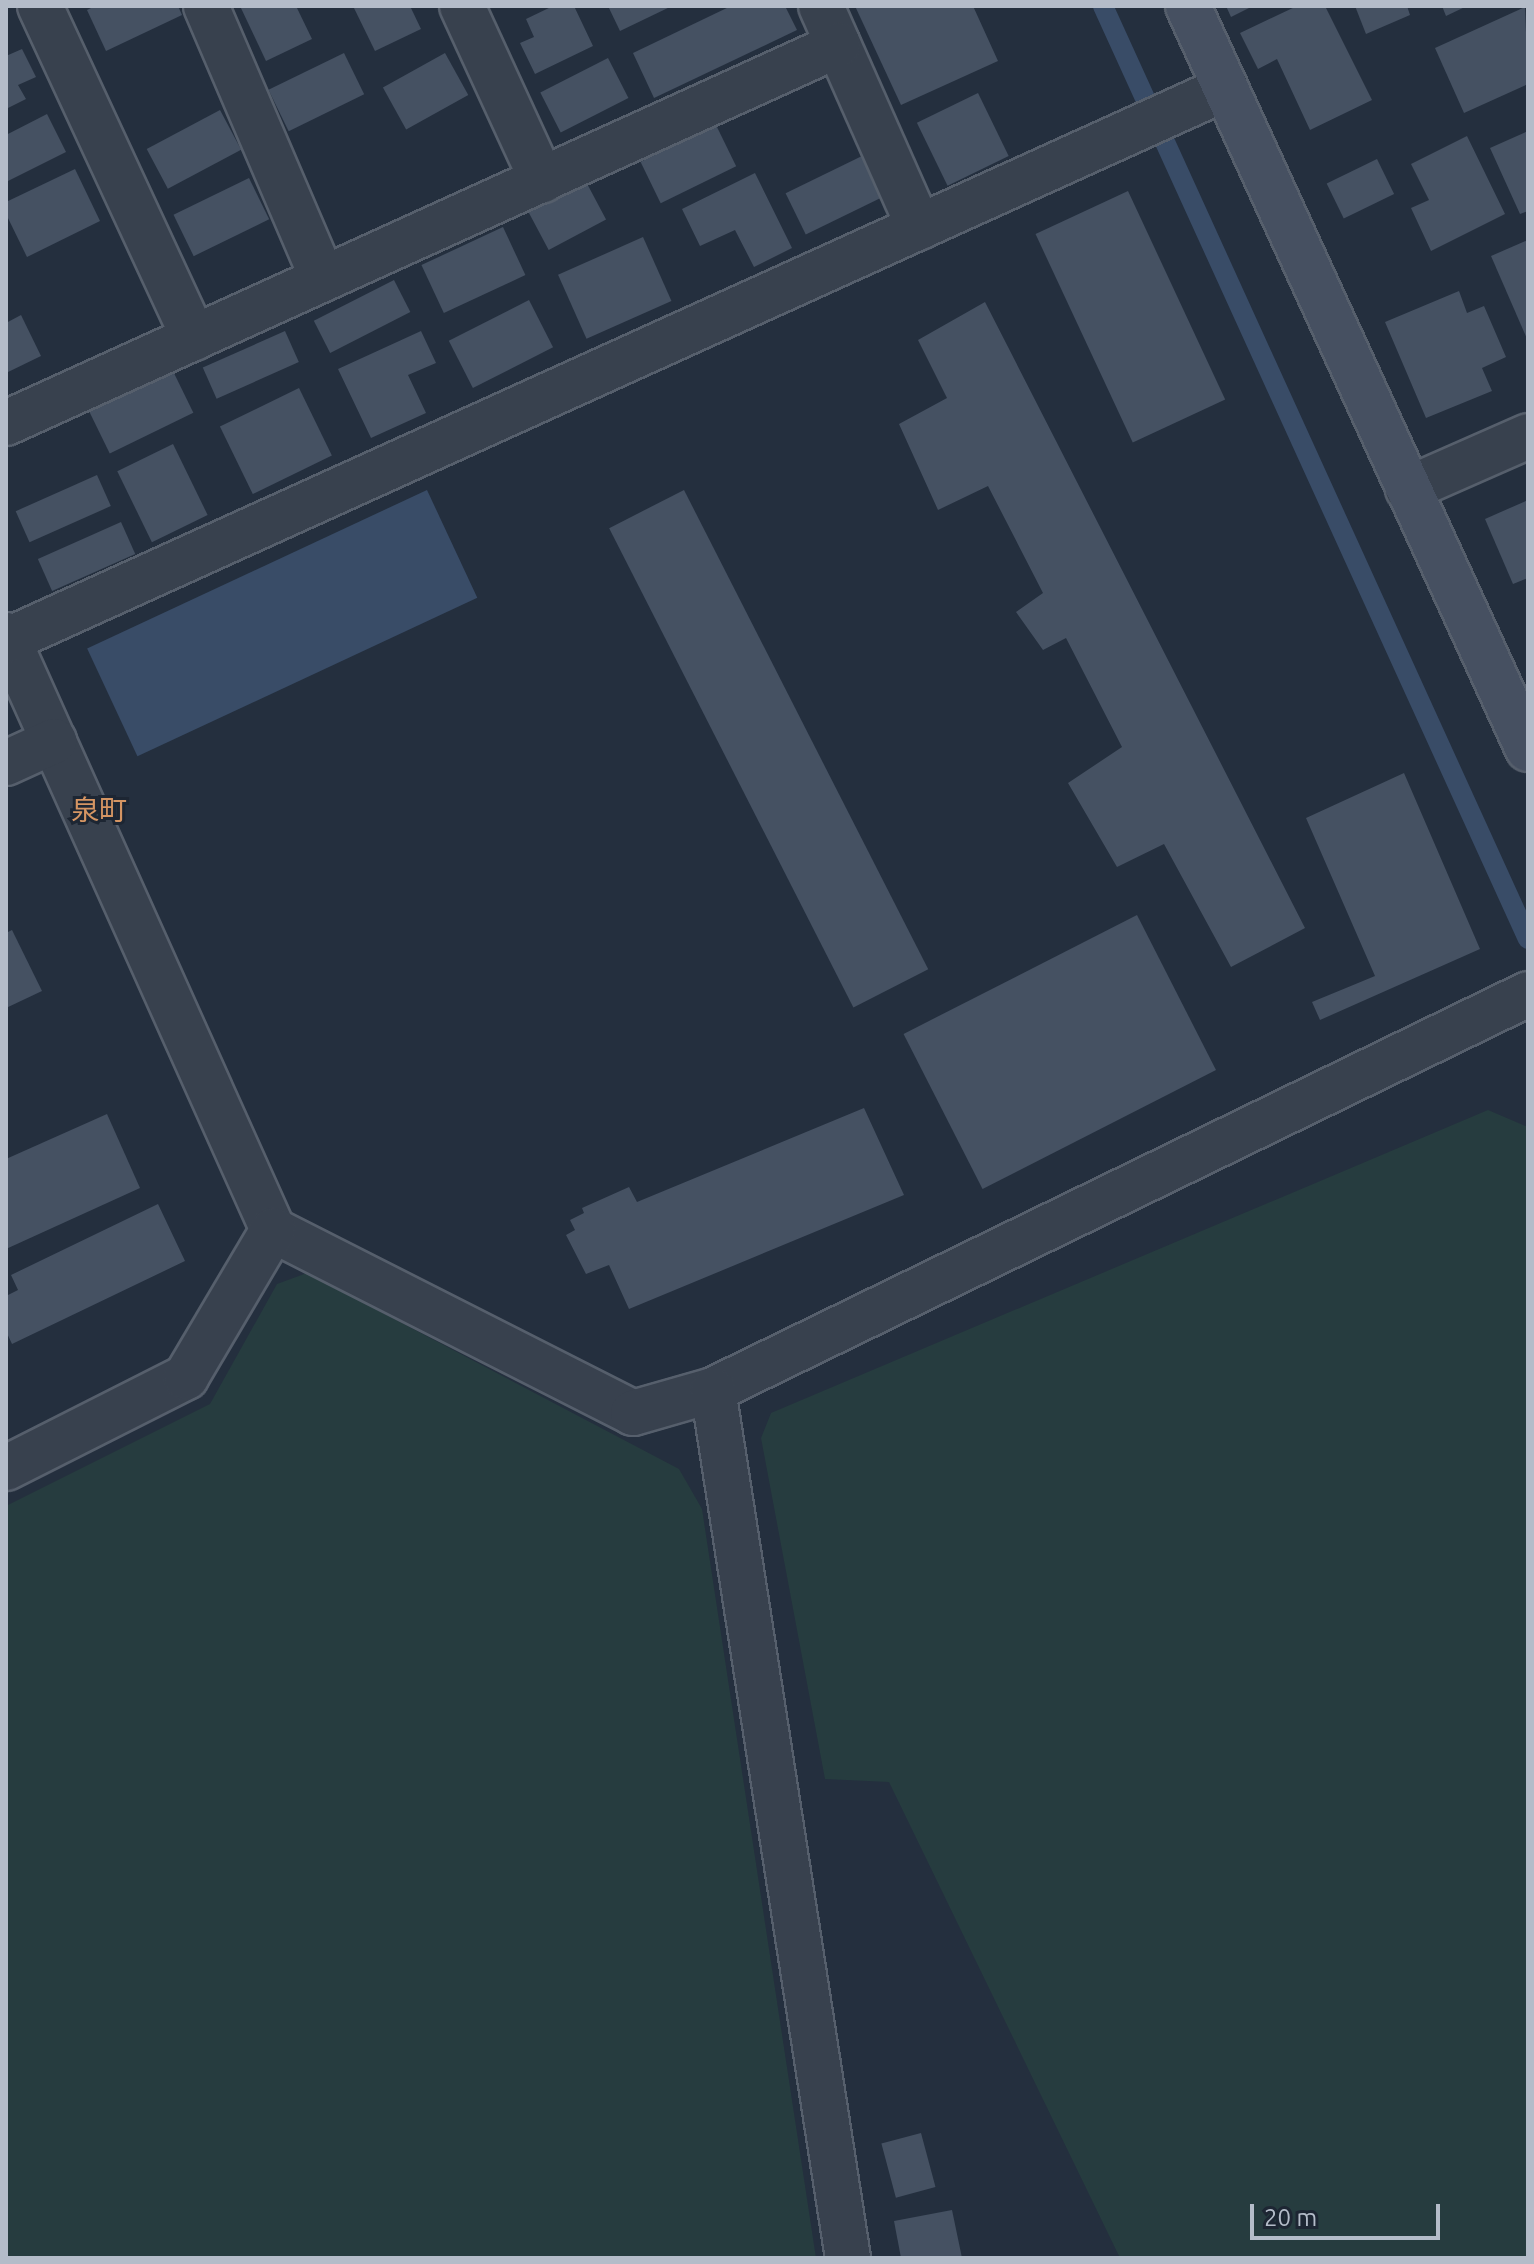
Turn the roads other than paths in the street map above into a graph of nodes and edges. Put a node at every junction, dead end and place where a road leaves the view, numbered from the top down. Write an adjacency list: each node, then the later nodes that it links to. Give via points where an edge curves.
1 (40, 6): 11 (street)
2 (206, 6): 10 (street)
3 (462, 6): 8 (street)
4 (821, 6): 6 (street)
5 (1188, 6): 7 (street)
6 (838, 45): 8 (street); 9 (street)
7 (1226, 88): 9 (street); 14 (street)
8 (542, 180): 10 (street)
9 (919, 227): 15 (street)
10 (323, 279): 11 (street)
11 (194, 338): 12 (street)
12 (6, 423)
13 (1528, 436): 14 (street)
14 (1408, 489): 17 (street)
15 (7, 638): 16 (street)
16 (54, 741): 18 (street); 20 (street)
17 (1528, 749)
18 (6, 763)
19 (1528, 994): 21 (street)
20 (273, 1230): 21 (street, via 633,1413); 22 (street, via 186,1377)
21 (713, 1390): 23 (street)
22 (6, 1468)
23 (848, 2258)

